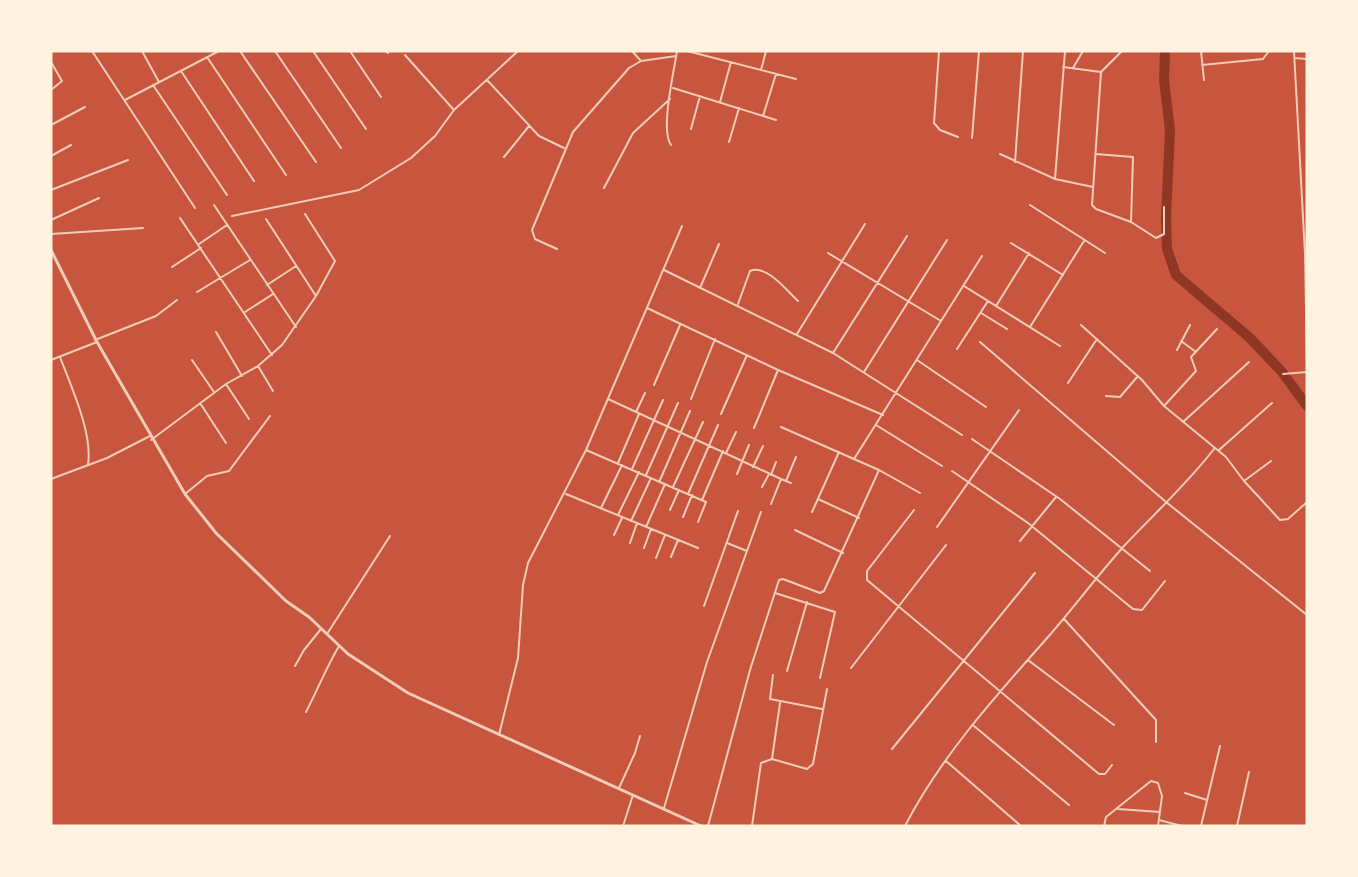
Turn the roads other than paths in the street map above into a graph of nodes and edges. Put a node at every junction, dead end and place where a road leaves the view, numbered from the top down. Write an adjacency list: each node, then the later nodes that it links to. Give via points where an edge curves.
1 (92, 51): 47 (street)
2 (142, 51): 40 (street)
3 (219, 51): 24 (street)
4 (240, 51): 70 (street)
5 (275, 51): 63 (street)
6 (313, 51): 56 (street)
7 (350, 51): 45 (street)
8 (518, 51): 38 (street)
9 (632, 51): 27 (street)
10 (677, 51): 23 (street)
11 (687, 51): 29 (street)
12 (766, 51): 33 (street)
13 (939, 51): 58 (street, via 934,123 940,130)
14 (979, 51): 59 (street)
15 (1023, 51): 71 (street)
16 (1065, 51): 31 (street)
17 (1083, 51): 32 (street)
18 (1122, 51): 35 (street)
19 (1201, 51): 30 (street)
20 (1269, 51): 30 (street, via 1263,59)
21 (1294, 51): 25 (street)
22 (405, 55): 51 (street)
23 (676, 56): 27 (street); 42 (street)
24 (207, 57): 34 (street); 72 (street)
25 (1295, 58): 26 (street); 107 (street)
26 (1307, 59)
27 (640, 61): 64 (street, via 608,91)
28 (51, 62): 43 (street, via 62,81)
29 (731, 62): 33 (street); 48 (street)
30 (1202, 64): 39 (street)
31 (1063, 67): 32 (street); 73 (street)
32 (1073, 68): 35 (street)
33 (761, 70): 36 (street)
34 (181, 71): 40 (street); 74 (street)
35 (1101, 72): 66 (street)
36 (776, 74): 37 (street); 52 (street)
37 (796, 79)
38 (487, 80): 51 (street); 55 (street)
39 (1204, 80)
40 (159, 82): 41 (street)
41 (153, 85): 47 (street); 78 (street)
42 (673, 88): 44 (street); 46 (street)
43 (51, 90)
44 (700, 96): 48 (street); 57 (street)
45 (381, 97)
46 (670, 99): 62 (street, via 665,134); 76 (street, via 633,133)
47 (125, 100): 83 (street)
48 (720, 102): 50 (street)
49 (85, 107): 54 (street)
50 (740, 108): 52 (street); 60 (street)
51 (454, 110): 85 (street, via 435,136 411,158 359,190)
52 (763, 116): 53 (street)
53 (776, 120)
54 (51, 125)
55 (529, 126): 64 (street, via 539,136); 68 (street)
56 (366, 129)
57 (691, 129)
58 (958, 137)
59 (972, 138)
60 (729, 142)
61 (71, 145): 67 (street)
62 (671, 145)
63 (341, 148)
64 (564, 148): 102 (street, via 532,230 535,239)
65 (1000, 154): 71 (street)
66 (1096, 154): 75 (street); 89 (street, via 1133,157)
67 (51, 156)
68 (504, 157)
69 (128, 160): 77 (street)
70 (316, 162)
71 (1015, 162): 73 (street)
72 (286, 175)
73 (1054, 179): 75 (street)
74 (254, 181)
75 (1093, 187): 89 (street, via 1094,208)
76 (604, 188)
77 (51, 190)
78 (226, 195)
79 (99, 198): 88 (street)
80 (214, 205): 91 (street)
81 (1030, 205): 97 (street)
82 (1164, 207): 89 (street, via 1161,237 1148,235)
83 (195, 208)
84 (305, 214): 122 (street, via 335,261)
85 (232, 216)
86 (180, 218): 99 (street)
87 (266, 219): 111 (street)
88 (51, 220)
89 (1131, 222)
90 (865, 224): 110 (street)
91 (226, 225): 99 (street); 109 (street)
92 (682, 226): 113 (street)
93 (143, 228): 94 (street)
94 (51, 234)
95 (906, 236): 116 (street)
96 (947, 240): 125 (street)
97 (1084, 241): 106 (street); 114 (street)
98 (1011, 243): 105 (street)
99 (198, 244): 101 (street)
100 (719, 244): 119 (street)
101 (201, 248): 112 (street); 115 (street)
102 (557, 249)
103 (51, 250): 144 (street)
104 (828, 253): 110 (street)
105 (1029, 253): 114 (street); 128 (street)
106 (1105, 253)
107 (1306, 254): 161 (street)
108 (982, 256): 118 (street)
109 (250, 260): 115 (street); 117 (street)
110 (842, 262): 116 (street); 141 (street)
111 (296, 266): 117 (street); 122 (street)
112 (172, 267)
113 (664, 270): 119 (street); 129 (street)
114 (1063, 275): 137 (street)
115 (222, 278): 120 (street); 130 (street)
116 (877, 283): 125 (street); 151 (street)
117 (267, 285): 121 (street)
118 (964, 286): 126 (street); 132 (street)
119 (700, 288): 127 (street)
120 (197, 292)
121 (273, 294): 130 (street); 136 (street)
122 (316, 296): 136 (street)
123 (177, 300): 144 (street, via 156,316)
124 (798, 301): 127 (street, via 757,268 750,271)
125 (909, 301): 132 (street); 162 (street)
126 (988, 301): 128 (street); 131 (street)
127 (737, 305): 141 (street)
128 (996, 306): 137 (street)
129 (647, 308): 133 (street); 174 (street)
130 (244, 312): 152 (street)
131 (981, 313): 138 (street); 148 (street)
132 (942, 321): 157 (street)
133 (681, 324): 142 (street); 168 (street)
134 (1081, 325): 143 (street)
135 (1190, 325): 145 (street)
136 (296, 327): 152 (street)
137 (1030, 327): 147 (street)
138 (1007, 329)
139 (1217, 329): 150 (street)
140 (216, 332): 164 (street)
141 (796, 334): 151 (street)
142 (715, 339): 153 (street); 175 (street)
143 (1097, 339): 165 (street); 166 (street)
144 (96, 341): 154 (street); 200 (street)
145 (1181, 341): 149 (street); 150 (street)
146 (980, 342): 249 (street)
147 (1060, 346)
148 (957, 349)
149 (1177, 350)
150 (1196, 352): 180 (street, via 1191,359 1196,371)
151 (833, 353): 162 (street)
152 (272, 355): 159 (street)
153 (747, 355): 160 (street); 185 (street)
154 (60, 357): 155 (street); 218 (street, via 90,453)
155 (51, 360)
156 (192, 360): 170 (street)
157 (917, 360): 172 (street); 181 (street)
158 (1249, 362): 191 (street)
159 (258, 366): 164 (street); 169 (street)
160 (778, 370): 186 (street); 195 (street)
161 (1307, 371): 163 (street)
162 (864, 373): 172 (street)
163 (1283, 374)
164 (242, 376): 167 (street)
165 (1138, 376): 173 (street, via 1120,397); 180 (street)
166 (1068, 383)
167 (226, 384): 170 (street); 188 (street)
168 (654, 385)
169 (273, 391)
170 (214, 393): 177 (street)
171 (645, 393): 184 (street)
172 (897, 394): 186 (street); 199 (street)
173 (1106, 396)
174 (608, 399): 184 (street); 208 (street)
175 (691, 399)
176 (663, 400): 189 (street)
177 (200, 403): 200 (street); 203 (street)
178 (678, 403): 194 (street)
179 (1272, 403): 210 (street)
180 (1164, 406): 191 (street)
181 (987, 407)
182 (1019, 410): 209 (street)
183 (690, 411): 198 (street)
184 (637, 413): 189 (street); 219 (street)
185 (721, 414)
186 (883, 415): 193 (street)
187 (270, 416): 242 (street, via 230,471 207,476)
188 (249, 419)
189 (654, 420): 194 (street); 222 (street)
190 (703, 422): 201 (street)
191 (1183, 422): 207 (street)
192 (718, 425): 204 (street)
193 (876, 425): 214 (street); 220 (street)
194 (667, 426): 198 (street); 228 (street)
195 (754, 428)
196 (781, 428): 212 (street)
197 (736, 432): 211 (street)
198 (681, 433): 201 (street); 235 (street)
199 (962, 435)
200 (151, 438): 218 (street); 242 (street)
201 (695, 439): 204 (street); 238 (street)
202 (972, 439): 209 (street)
203 (226, 443)
204 (710, 445): 211 (street); 244 (street)
205 (749, 445): 215 (street)
206 (763, 446): 221 (street)
207 (1214, 449): 210 (street); 249 (street)
208 (586, 450): 219 (street); 243 (street)
209 (989, 450): 233 (street); 246 (street)
210 (1219, 450): 234 (street)
211 (725, 452): 215 (street); 248 (street)
212 (839, 452): 214 (street); 247 (street)
213 (796, 457): 232 (street)
214 (854, 459): 223 (street)
215 (743, 461): 221 (street); 226 (street)
216 (1271, 461): 234 (street)
217 (776, 462): 227 (street)
218 (88, 464): 231 (street)
219 (620, 464): 222 (street); 252 (street)
220 (942, 466)
221 (753, 467): 227 (street)
222 (632, 469): 225 (street)
223 (879, 470): 241 (street); 261 (street)
224 (952, 471): 233 (street)
225 (639, 472): 228 (street); 258 (street)
226 (737, 474)
227 (770, 474): 230 (street); 239 (street)
228 (646, 475): 229 (street)
229 (651, 478): 235 (street); 262 (street)
230 (781, 479): 232 (street); 251 (street)
231 (51, 480)
232 (786, 481): 236 (street)
233 (967, 481): 265 (street); 267 (street)
234 (1244, 481): 250 (street, via 1282,521)
235 (660, 482): 237 (street)
236 (791, 483)
237 (665, 484): 238 (street); 266 (street)
238 (673, 487): 240 (street)
239 (762, 487)
240 (679, 490): 244 (street); 253 (street)
241 (920, 493)
242 (185, 494): 295 (street, via 254,573)
243 (566, 494): 252 (street); 312 (street, via 528,563 518,658)
244 (688, 494): 245 (street)
245 (692, 495): 248 (street); 260 (street)
246 (1056, 496): 265 (street); 280 (street)
247 (818, 499): 257 (street); 261 (street)
248 (702, 500): 263 (street, via 706,502)
249 (1166, 502): 280 (street); 293 (street)
250 (1307, 502)
251 (771, 504)
252 (601, 508): 258 (street)
253 (670, 510)
254 (914, 510): 291 (street, via 866,576)
255 (738, 511): 276 (street)
256 (761, 512): 281 (street)
257 (812, 512)
258 (618, 515): 259 (street)
259 (622, 517): 262 (street); 270 (street)
260 (683, 517)
261 (859, 518): 282 (street)
262 (631, 521): 264 (street)
263 (698, 522)
264 (637, 524): 266 (street); 275 (street)
265 (1032, 526): 274 (street); 287 (street)
266 (646, 527): 268 (street)
267 (937, 528)
268 (651, 529): 271 (street); 278 (street)
269 (795, 530): 282 (street)
270 (614, 534)
271 (665, 535): 273 (street); 284 (street)
272 (390, 536): 296 (street)
273 (678, 540): 279 (street); 283 (street)
274 (1020, 541)
275 (630, 543)
276 (727, 543): 281 (street); 292 (street)
277 (946, 545): 291 (street)
278 (644, 548)
279 (698, 548)
280 (1122, 549): 285 (street); 287 (street)
281 (747, 551): 326 (street, via 707,662)
282 (843, 552): 289 (street, via 824,591 820,593 783,579)
283 (671, 556)
284 (656, 558)
285 (1150, 571)
286 (1035, 573): 299 (street)
287 (1096, 581): 288 (street, via 1138,612); 294 (street)
288 (1165, 581)
289 (775, 593): 290 (street); 332 (street)
290 (807, 601): 302 (street); 304 (street, via 835,612)
291 (898, 605): 299 (street); 301 (street)
292 (704, 606)
293 (1307, 615)
294 (1064, 619): 298 (street); 314 (street, via 1156,720)
295 (322, 629): 296 (street); 300 (street)
296 (327, 634): 297 (street)
297 (339, 646): 309 (street); 312 (street, via 408,693)
298 (1028, 660): 306 (street); 310 (street)
299 (965, 661): 306 (street); 316 (street)
300 (295, 666)
301 (851, 668)
302 (787, 671)
303 (774, 675): 307 (street, via 768,696)
304 (820, 678)
305 (827, 689): 308 (street)
306 (1001, 691): 311 (street); 319 (street, via 1099,774 1105,774)
307 (780, 702): 308 (street); 317 (street)
308 (822, 709): 317 (street, via 810,768)
309 (306, 712)
310 (1114, 725)
311 (973, 726): 318 (street); 325 (street)
312 (499, 735): 321 (street)
313 (640, 736): 321 (street)
314 (1156, 742)
315 (1220, 746): 324 (street)
316 (892, 749)
317 (772, 759): 333 (street, via 761,763)
318 (946, 761): 334 (street); 335 (street)
319 (1112, 765)
320 (1249, 772): 340 (street)
321 (619, 788): 323 (street)
322 (1185, 793): 324 (street)
323 (633, 794): 326 (street); 330 (street)
324 (1207, 800): 339 (street)
325 (1069, 805)
326 (664, 808): 331 (street)
327 (1117, 808): 328 (street); 328 (street, via 1154,781 1162,792); 336 (street, via 1106,817)
328 (1160, 812): 329 (street)
329 (1159, 820): 337 (street); 338 (street)
330 (623, 826)
331 (702, 826)
332 (708, 826)
333 (752, 826)
334 (905, 826)
335 (1021, 826)
336 (1104, 826)
337 (1158, 826)
338 (1182, 826)
339 (1201, 826)
340 (1237, 826)

